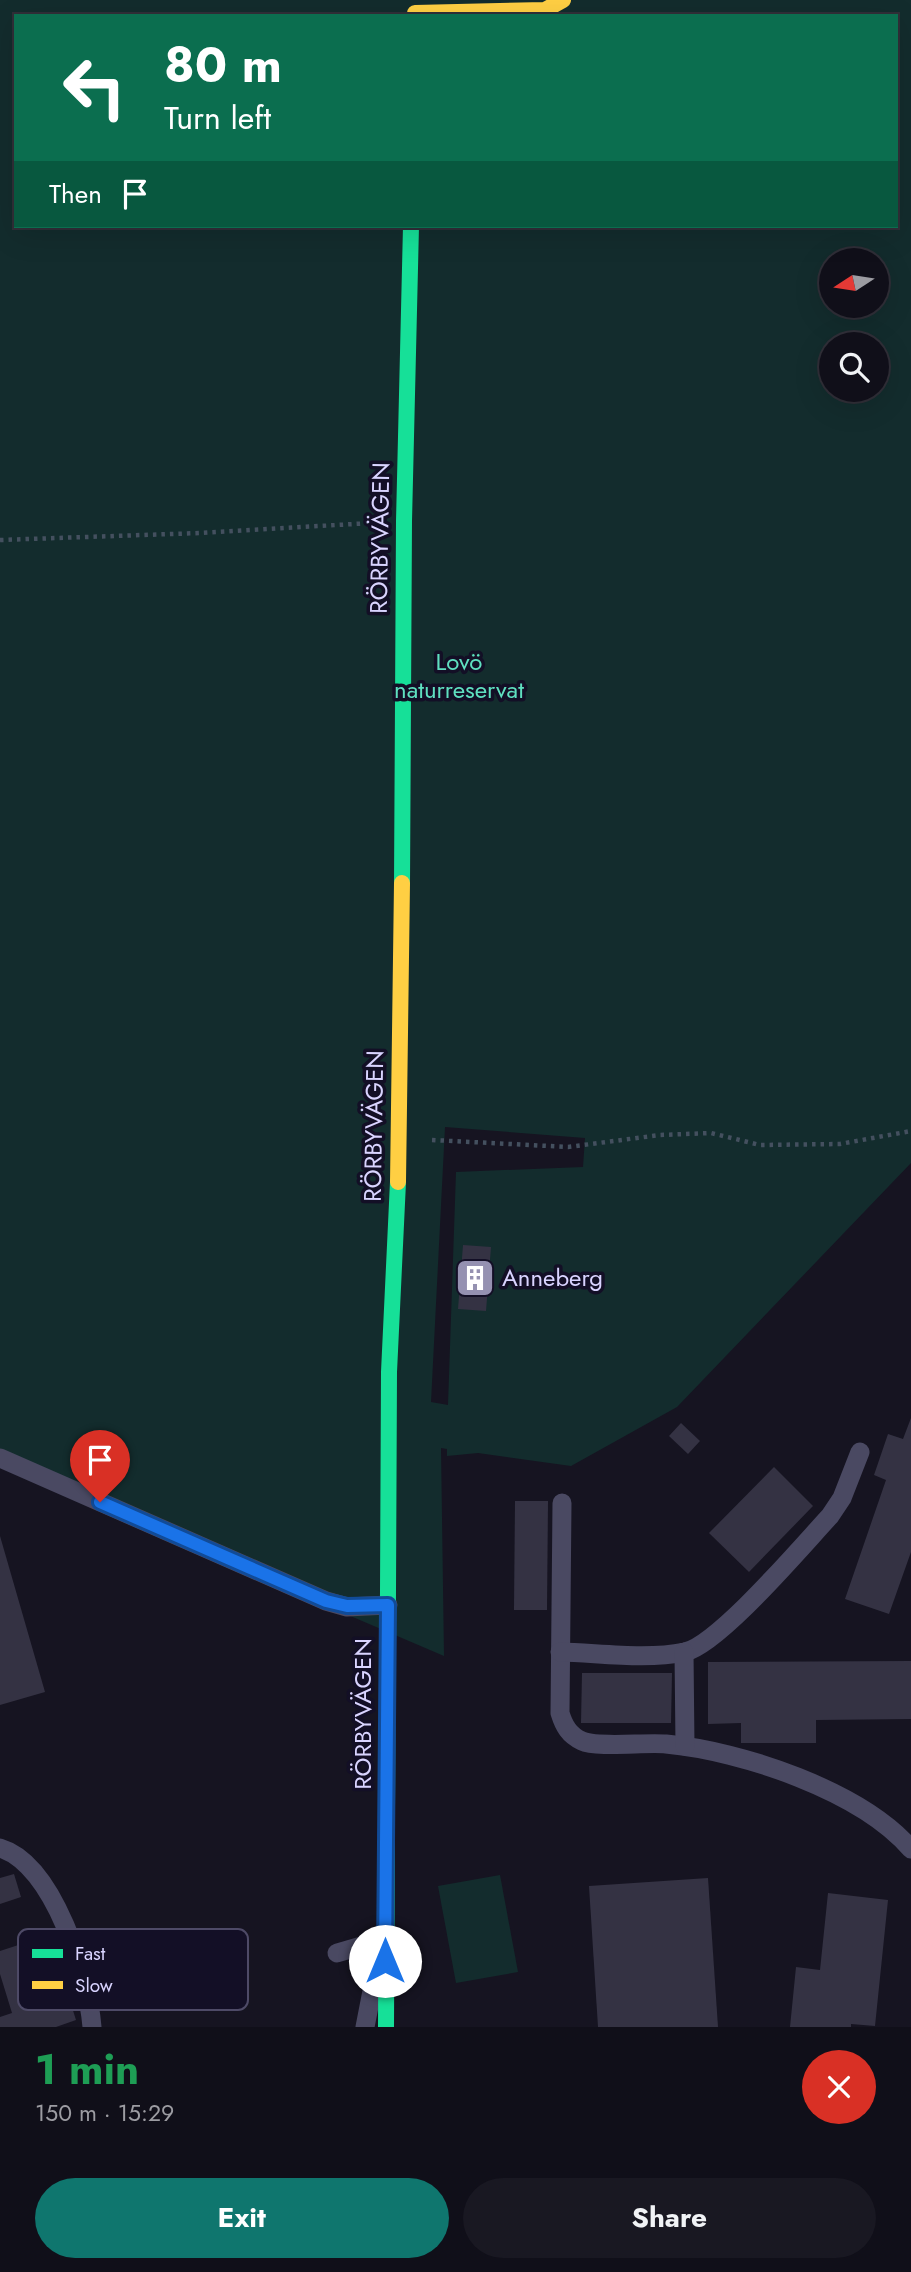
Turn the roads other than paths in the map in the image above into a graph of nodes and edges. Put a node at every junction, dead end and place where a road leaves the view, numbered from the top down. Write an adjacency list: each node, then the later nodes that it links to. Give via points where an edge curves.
1 (563, 0): 2 (street, via 545,10)
2 (416, 9)
3 (411, 228): 7 (street, RÖRBYVÄGEN, via 400,1138 389,1372)
4 (860, 1452): 9 (lane, via 830,1516 727,1625)
5 (0, 1458): 7 (lane, via 326,1601 347,1606)
6 (562, 1503): 8 (lane)
7 (388, 1605): 14 (street, RÖRBYVÄGEN)
8 (560, 1651): 9 (lane); 10 (lane, via 559,1713 566,1730 583,1742)
9 (684, 1652): 10 (lane)
10 (685, 1746): 12 (lane, via 810,1783 858,1805)
11 (0, 1848): 13 (lane, via 29,1866)
12 (911, 1849)
13 (66, 1929)
14 (385, 1939): 15 (lane); 16 (lane); 17 (street, RÖRBYVÄGEN)
15 (337, 1953)
16 (365, 2027)
17 (386, 2027)

